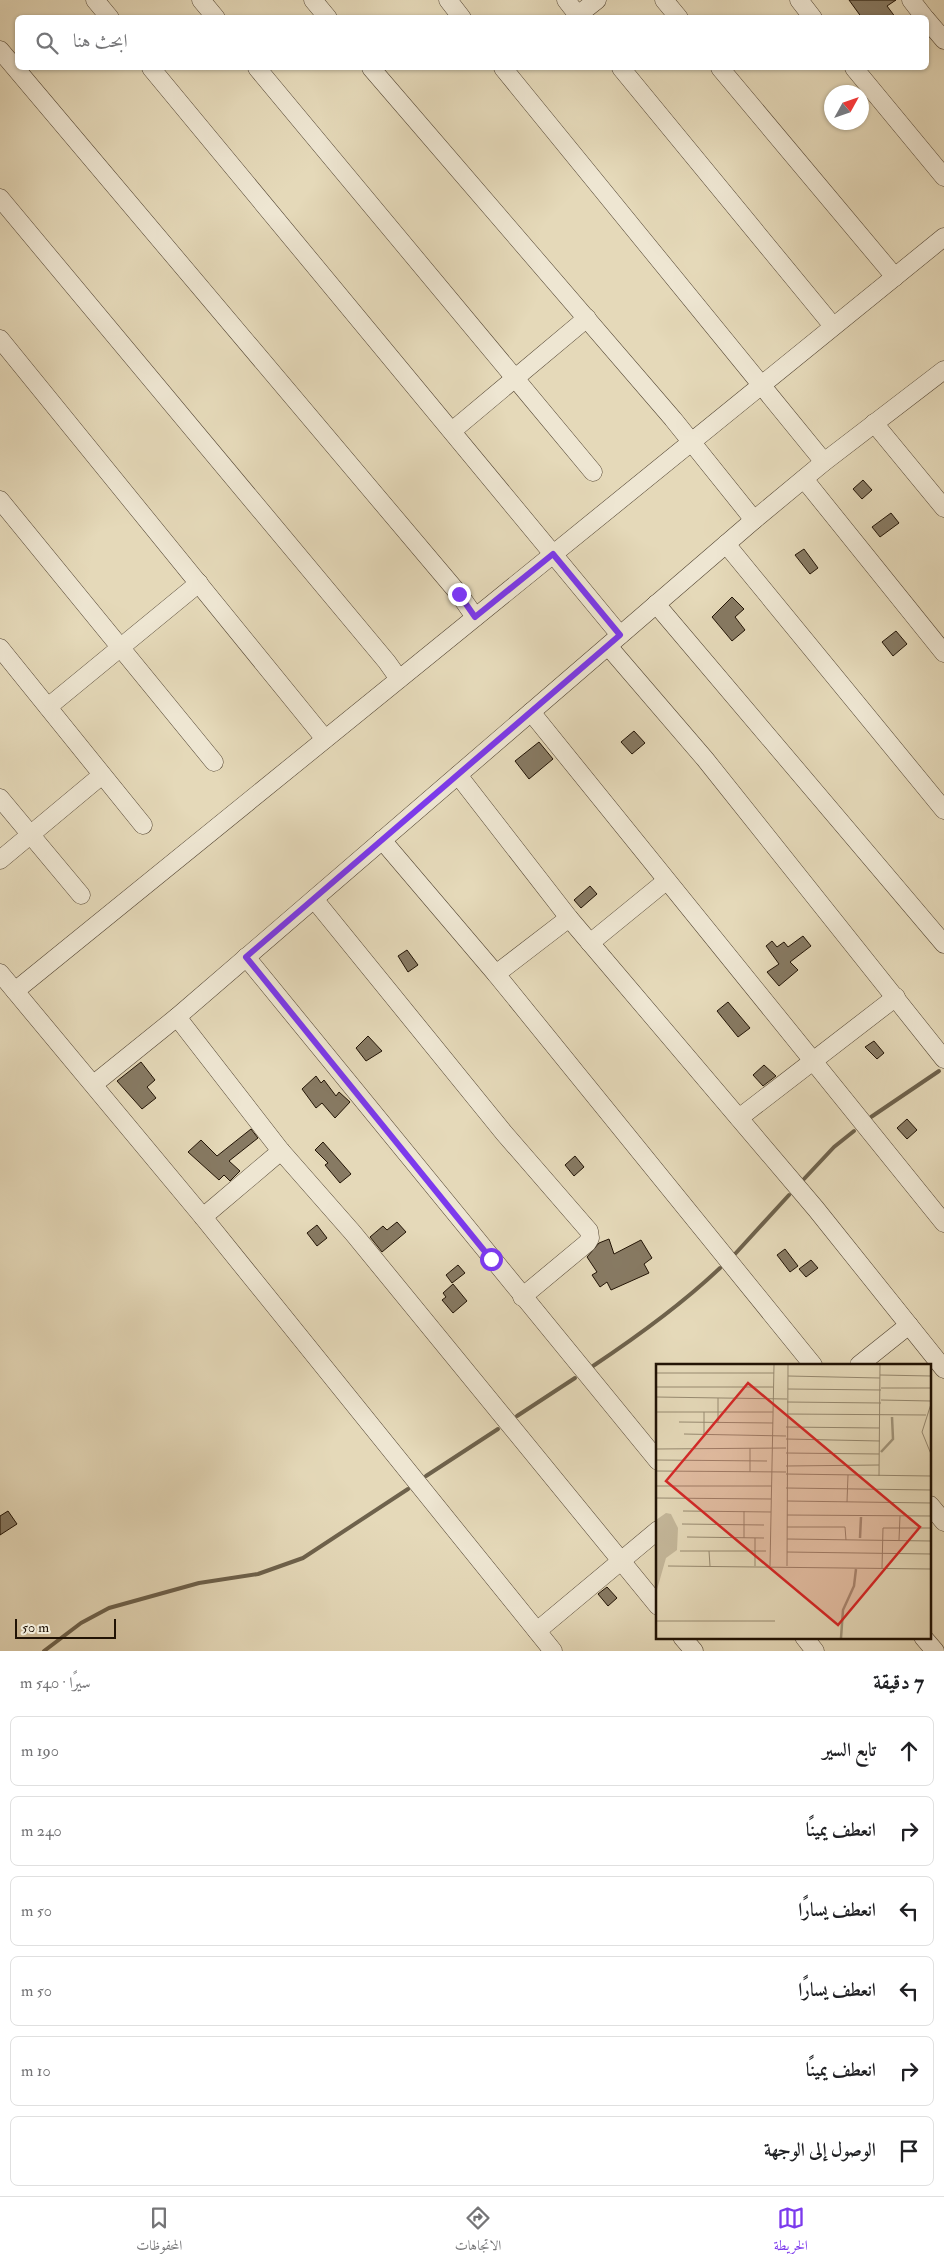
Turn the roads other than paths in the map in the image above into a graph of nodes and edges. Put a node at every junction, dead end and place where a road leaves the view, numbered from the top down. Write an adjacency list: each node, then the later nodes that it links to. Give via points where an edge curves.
1 (95, 0): 10 (street)
2 (201, 0): 11 (street)
3 (313, 0): 12 (street)
4 (448, 0): 13 (street)
5 (566, 0): 14 (street)
6 (597, 0): 15 (street)
7 (664, 0): 16 (street)
8 (799, 0): 17 (street)
9 (911, 0): 18 (street)
10 (108, 15)
11 (214, 15)
12 (326, 15)
13 (460, 15)
14 (578, 15)
15 (580, 15)
16 (676, 15)
17 (811, 15)
18 (924, 15)
19 (929, 22): 20 (street)
20 (944, 40)
21 (0, 50): 22 (street)
22 (15, 68)
23 (17, 70): 54 (street)
24 (153, 70): 42 (street)
25 (259, 70): 39 (street)
26 (373, 70): 35 (street)
27 (505, 70): 40 (street)
28 (623, 70): 36 (street)
29 (722, 70): 34 (street)
30 (856, 70): 31 (street)
31 (944, 177)
32 (0, 198): 59 (street)
33 (944, 237): 34 (street)
34 (895, 277): 36 (street)
35 (587, 318): 39 (street); 43 (street)
36 (833, 326): 40 (street)
37 (0, 339): 52 (street)
38 (944, 370): 41 (street)
39 (515, 378): 42 (street); 45 (street)
40 (761, 385): 43 (street); 44 (street)
41 (874, 423): 44 (street); 48 (street)
42 (452, 432): 51 (street)
43 (691, 441): 49 (street); 51 (street)
44 (824, 462): 46 (street)
45 (593, 472)
46 (804, 479): 49 (street); 58 (street)
47 (0, 500): 57 (street)
48 (944, 508)
49 (754, 520): 50 (street)
50 (726, 544): 53 (street); 67 (street)
51 (553, 554): 54 (street); 55 (street)
52 (199, 583): 57 (street); 62 (street)
53 (656, 604): 55 (street); 77 (street)
54 (475, 617): 59 (street)
55 (614, 641): 61 (street); 82 (street)
56 (0, 648): 60 (street)
57 (120, 648): 60 (street); 63 (street)
58 (944, 653)
59 (399, 679): 62 (street)
60 (48, 707): 64 (street)
61 (531, 712): 65 (street); 72 (street)
62 (325, 739): 81 (street)
63 (214, 762)
64 (102, 774): 68 (street); 69 (street)
65 (458, 775): 70 (street); 75 (street)
66 (0, 798): 69 (street)
67 (944, 810)
68 (143, 825)
69 (31, 834): 71 (street); 73 (street)
70 (382, 840): 74 (street); 80 (street)
71 (0, 860)
72 (666, 880): 76 (street); 85 (street)
73 (81, 895)
74 (314, 899): 78 (street); 91 (street, via 504,1133 589,1231 587,1243)
75 (569, 918): 76 (street); 80 (street)
76 (590, 943): 87 (street)
77 (944, 944)
78 (246, 957): 83 (street); 91 (street)
79 (0, 973): 81 (street)
80 (496, 974): 93 (street)
81 (15, 991): 86 (street)
82 (896, 998): 84 (street); 85 (street)
83 (176, 1017): 86 (street); 88 (street)
84 (944, 1059)
85 (812, 1061): 87 (street); 90 (street)
86 (94, 1084): 89 (street)
87 (739, 1118): 92 (street)
88 (281, 1151): 89 (street); 100 (street)
89 (203, 1217): 102 (street)
90 (944, 1223)
91 (522, 1297): 96 (street)
92 (909, 1325): 94 (street); 95 (street)
93 (812, 1364)
94 (860, 1364)
95 (944, 1369)
96 (656, 1459)
97 (932, 1507): 98 (street)
98 (944, 1522)
99 (656, 1532): 100 (street)
100 (621, 1561): 101 (street); 102 (street)
101 (656, 1604)
102 (537, 1631): 105 (street)
103 (683, 1638): 106 (street)
104 (805, 1638): 107 (street)
105 (553, 1651)
106 (694, 1651)
107 (816, 1651)

